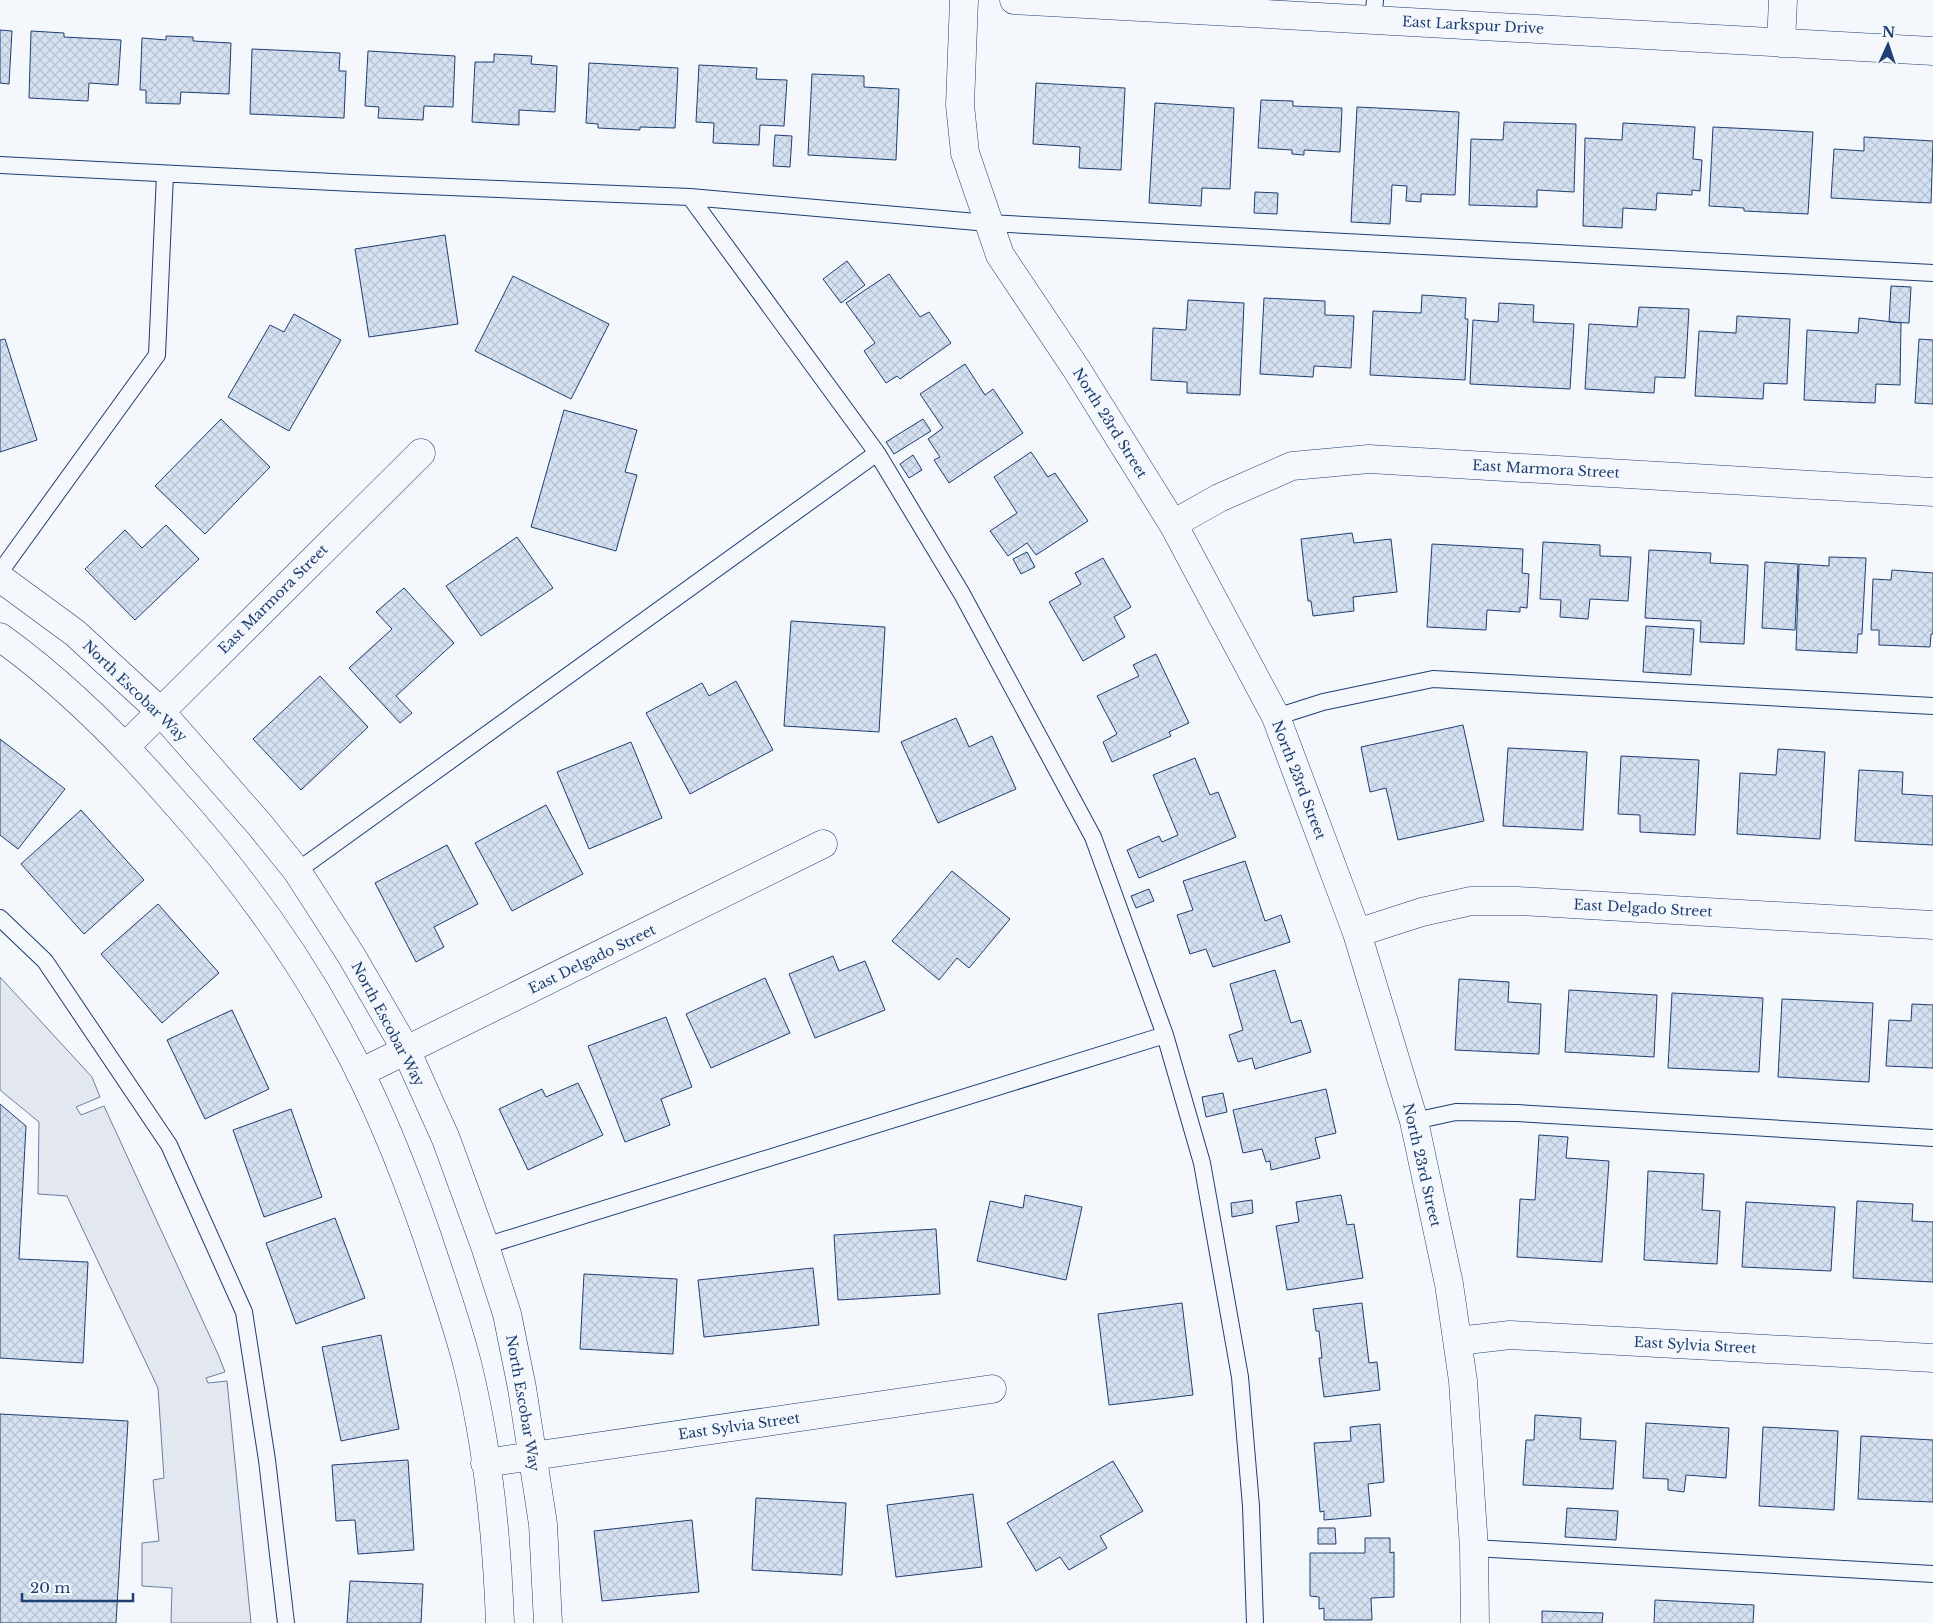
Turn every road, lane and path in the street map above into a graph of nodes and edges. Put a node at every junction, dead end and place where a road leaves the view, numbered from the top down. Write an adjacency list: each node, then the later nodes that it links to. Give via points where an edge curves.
1 (964, 0): 10 (street, North 23rd Street, via 960,105 965,153)
2 (1014, 0): 4 (street, East Larkspur Drive)
3 (1783, 0): 5 (street)
4 (1374, 10): 5 (street, East Larkspur Drive)
5 (1780, 42): 6 (street, East Larkspur Drive)
6 (1933, 51)
7 (0, 165): 8 (lane)
8 (165, 174): 9 (lane); 16 (lane, via 157,355)
9 (690, 197): 10 (lane); 13 (lane)
10 (988, 223): 11 (lane); 15 (street, North 23rd Street, via 1000,254)
11 (1933, 273)
12 (421, 453): 20 (street, East Marmora Street)
13 (877, 453): 24 (lane); 28 (lane, via 962,594 1093,837)
14 (1933, 492): 15 (street, East Marmora Street, via 1369,459 1292,466 1219,498)
15 (1173, 524): 21 (street, North 23rd Street)
16 (0, 572)
17 (0, 578): 20 (street, North Escobar Way, via 75,633)
18 (0, 637): 22 (street)
19 (1933, 706): 21 (lane, via 1433,679 1323,702)
20 (160, 711): 22 (street, East Marmora Street); 24 (street, North Escobar Way)
21 (1276, 717): 27 (street, North 23rd Street)
22 (126, 746): 30 (street, via 193,822 262,912 319,998)
23 (823, 844): 29 (street, East Delgado Street)
24 (298, 871): 29 (street, North Escobar Way)
25 (0, 918): 41 (lane, via 45,962 169,1145 244,1312 267,1460)
26 (1933, 925): 27 (street, East Delgado Street, via 1471,901 1422,912)
27 (1357, 933): 31 (street, North 23rd Street)
28 (1165, 1035): 33 (lane); 44 (lane, via 1202,1164 1240,1377 1251,1506)
29 (406, 1050): 30 (street, East Delgado Street); 33 (street, North Escobar Way, via 446,1139)
30 (360, 1073): 38 (street, via 413,1196 449,1304 468,1368)
31 (1414, 1121): 32 (lane, via 1456,1112 1516,1113); 34 (street, North 23rd Street)
32 (1933, 1138)
33 (485, 1246): 37 (street, North Escobar Way, via 507,1314)
34 (1458, 1341): 35 (street, East Sylvia Street, via 1510,1335); 39 (street, North 23rd Street, via 1464,1380)
35 (1933, 1358)
36 (992, 1389): 37 (street, East Sylvia Street)
37 (533, 1456): 38 (street, East Sylvia Street); 43 (street, North Escobar Way, via 543,1524)
38 (485, 1463): 42 (street, via 493,1520)
39 (1474, 1548): 40 (lane); 45 (street, North 23rd Street)
40 (1933, 1574)
41 (286, 1623)
42 (500, 1623)
43 (548, 1623)
44 (1255, 1623)
45 (1475, 1623)

